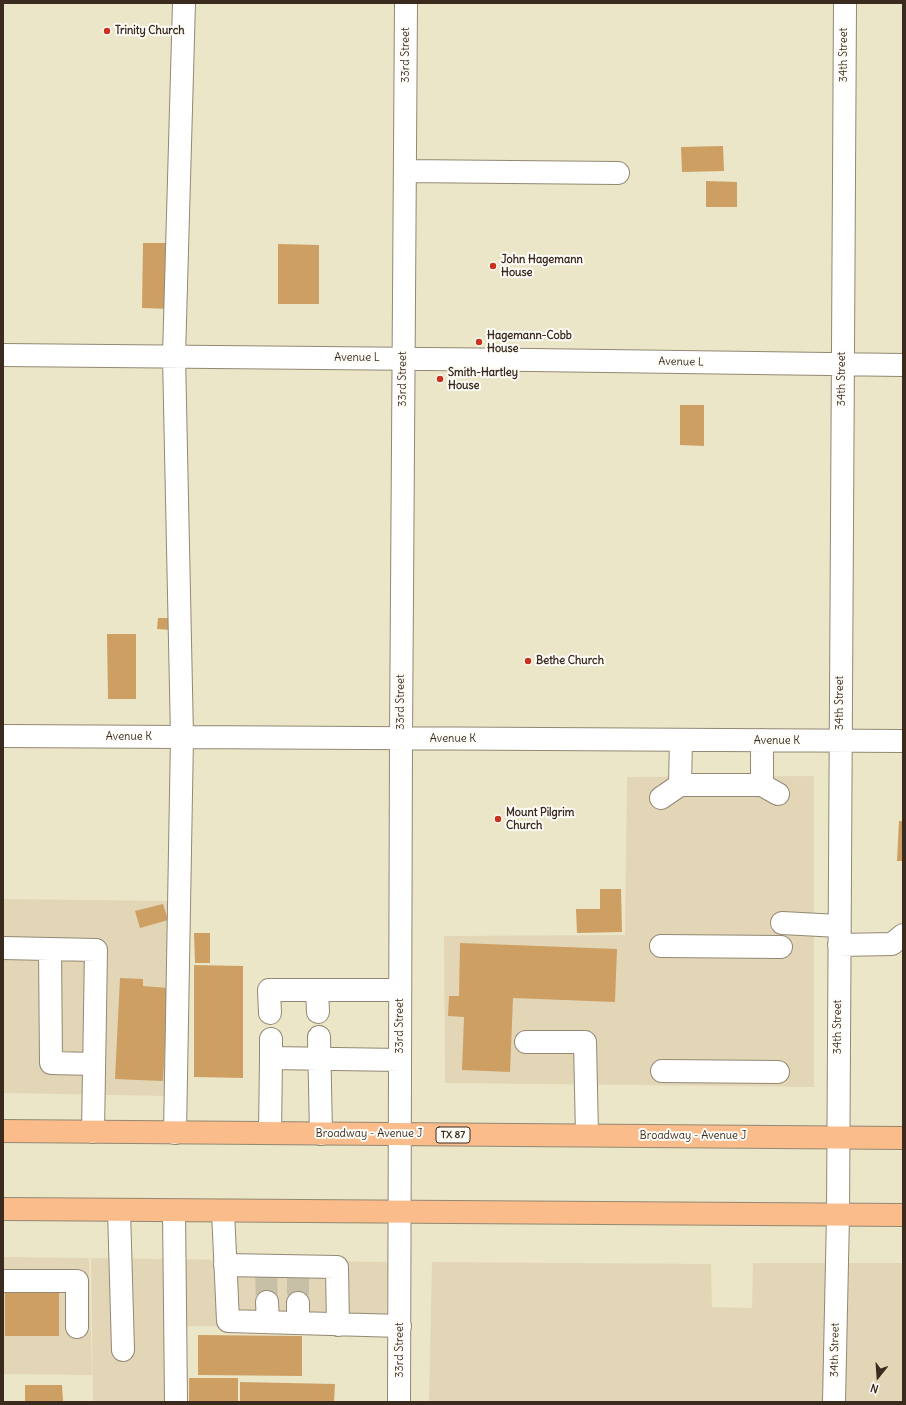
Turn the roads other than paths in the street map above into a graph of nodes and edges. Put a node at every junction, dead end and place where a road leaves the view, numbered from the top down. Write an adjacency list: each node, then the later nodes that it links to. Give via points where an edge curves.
1 (184, 3): 7 (street)
2 (406, 3): 4 (street, 33rd Street)
3 (844, 3): 9 (street, 34th Street)
4 (405, 172): 5 (street); 8 (street, 33rd Street)
5 (618, 173)
6 (3, 354): 7 (street, Avenue L)
7 (174, 356): 8 (street, Avenue L); 12 (street)
8 (403, 358): 9 (street, Avenue L); 13 (street, 33rd Street)
9 (842, 364): 10 (street, Avenue L); 16 (street, 34th Street)
10 (903, 365)
11 (3, 736): 12 (street, Avenue K)
12 (182, 737): 13 (street, Avenue K); 40 (street)
13 (400, 738): 14 (street, Avenue K); 28 (street, 33rd Street)
14 (681, 740): 15 (street, Avenue K); 18 (street)
15 (762, 740): 16 (street, Avenue K); 18 (street, via 770,790)
16 (840, 741): 17 (street, Avenue K); 22 (street, 34th Street)
17 (903, 741)
18 (680, 786): 19 (street)
19 (661, 798)
20 (782, 922): 22 (street)
21 (903, 935): 22 (street, via 892,944)
22 (839, 936): 45 (street, 34th Street)
23 (661, 946): 24 (street)
24 (781, 947)
25 (3, 948): 26 (street)
26 (50, 949): 35 (street, via 51,1063); 35 (street, via 96,950)
27 (317, 990): 28 (street); 29 (street); 30 (street, via 270,990)
28 (400, 990): 34 (street, 33rd Street)
29 (318, 1012)
30 (270, 1013)
31 (319, 1037): 33 (street)
32 (526, 1042): 44 (street, via 585,1042)
33 (320, 1059): 34 (street); 41 (street, via 271,1049); 42 (street)
34 (400, 1060): 43 (street, 33rd Street)
35 (94, 1064): 39 (street)
36 (662, 1071): 37 (street)
37 (778, 1072)
38 (3, 1132): 39 (main road, Broadway - Avenue J / TX 87)
39 (93, 1132): 40 (main road, Broadway - Avenue J / TX 87)
40 (175, 1133): 41 (main road, Broadway - Avenue J / TX 87)
41 (270, 1133): 42 (main road, Broadway - Avenue J / TX 87)
42 (321, 1134): 43 (main road, Broadway - Avenue J / TX 87)
43 (399, 1134): 44 (main road, Broadway - Avenue J / TX 87); 51 (street, 33rd Street)
44 (587, 1135): 45 (main road, Broadway - Avenue J / TX 87)
45 (838, 1137): 46 (main road, Broadway - Avenue J / TX 87); 52 (street, 34th Street)
46 (903, 1138)
47 (3, 1209): 48 (main road)
48 (119, 1210): 49 (main road); 59 (street)
49 (174, 1210): 50 (main road); 60 (street)
50 (223, 1211): 51 (main road); 54 (street)
51 (400, 1212): 52 (main road); 57 (street, 33rd Street)
52 (838, 1215): 53 (main road); 62 (street, 34th Street)
53 (903, 1215)
54 (225, 1265): 56 (street, via 228,1321 267,1312 298,1313); 56 (street, via 298,1270 337,1267)
55 (3, 1281): 58 (street, via 77,1281)
56 (338, 1324): 57 (street)
57 (400, 1326): 61 (street, 33rd Street)
58 (77, 1327)
59 (123, 1350)
60 (176, 1402)
61 (399, 1402)
62 (834, 1402)

